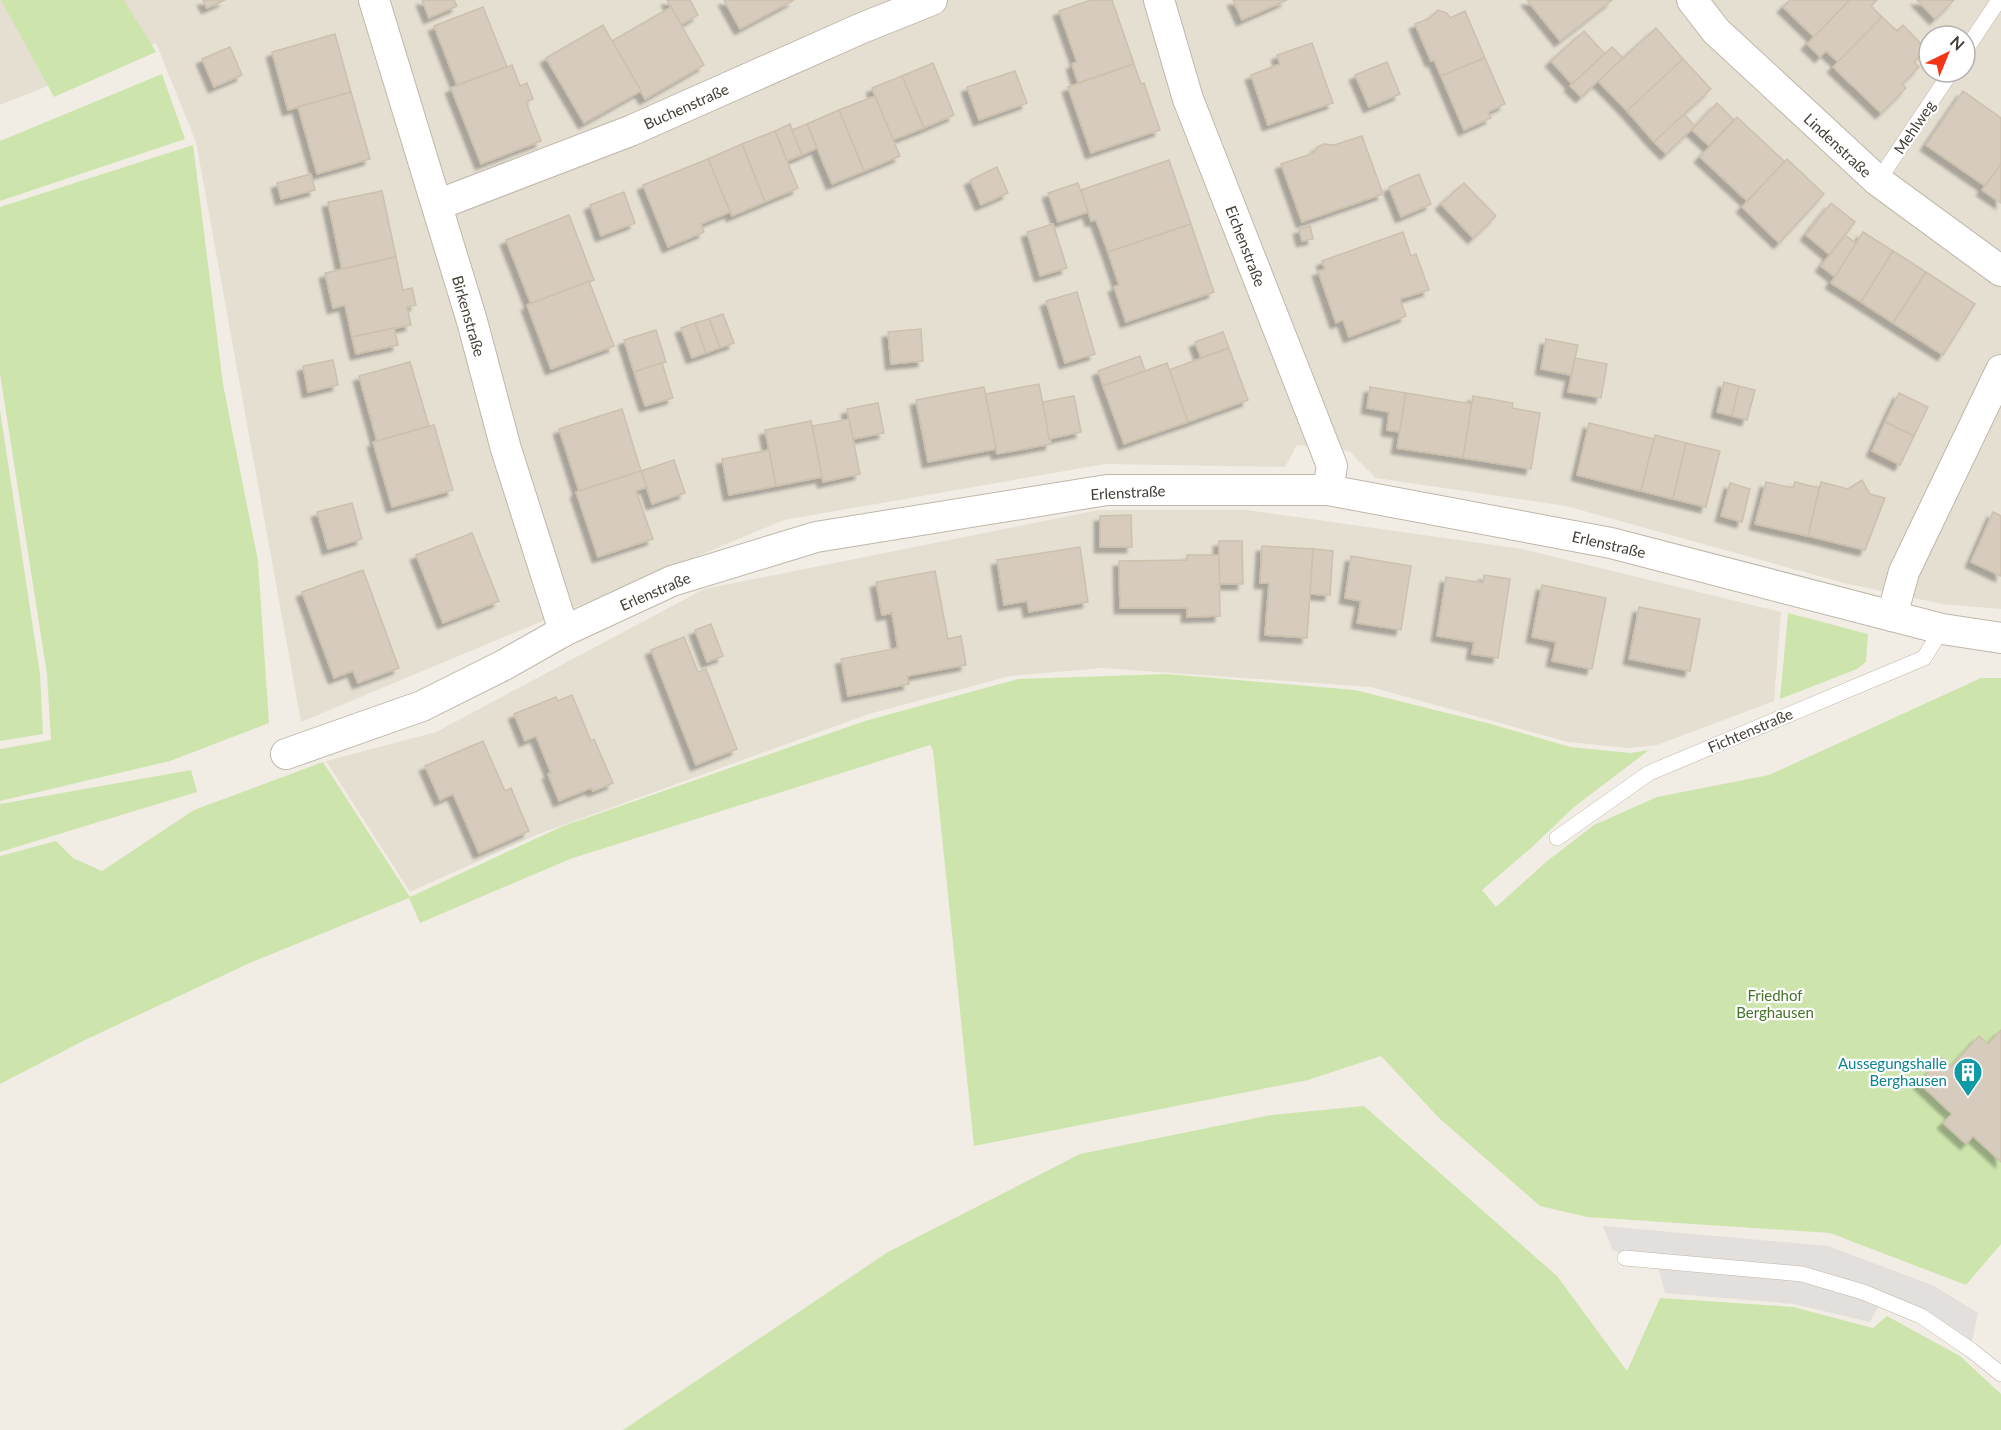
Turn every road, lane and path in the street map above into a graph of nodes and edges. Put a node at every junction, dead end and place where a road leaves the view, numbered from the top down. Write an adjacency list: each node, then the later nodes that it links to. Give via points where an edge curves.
1 (374, 0): 9 (street, Birkenstraße)
2 (932, 0): 9 (street, Buchenstraße, via 630,131)
3 (1159, 0): 12 (street, Eichenstraße, via 1188,99 1332,466)
4 (1692, 0): 8 (street, Lindenstraße, via 1716,31)
5 (1999, 0): 6 (lane)
6 (1977, 33)
7 (1943, 84): 8 (lane, Mehlweg)
8 (1878, 181): 10 (street, Lindenstraße)
9 (437, 205): 15 (street, Birkenstraße, via 506,449)
10 (2001, 271)
11 (2001, 370): 13 (street, via 1904,572)
12 (1328, 490): 13 (street, Erlenstraße, via 1611,543); 15 (street, Erlenstraße, via 1107,490 816,537 672,581)
13 (1892, 616): 14 (street, Erlenstraße)
14 (1942, 629): 16 (street, Erlenstraße); 18 (lane, Fichtenstraße, via 1924,658 1649,773)
15 (564, 631): 17 (street, Erlenstraße, via 422,706)
16 (2001, 638)
17 (286, 754)
18 (1557, 838)
19 (1625, 1258): 20 (lane, via 1802,1274 1863,1292 1921,1316)
20 (2001, 1374)

